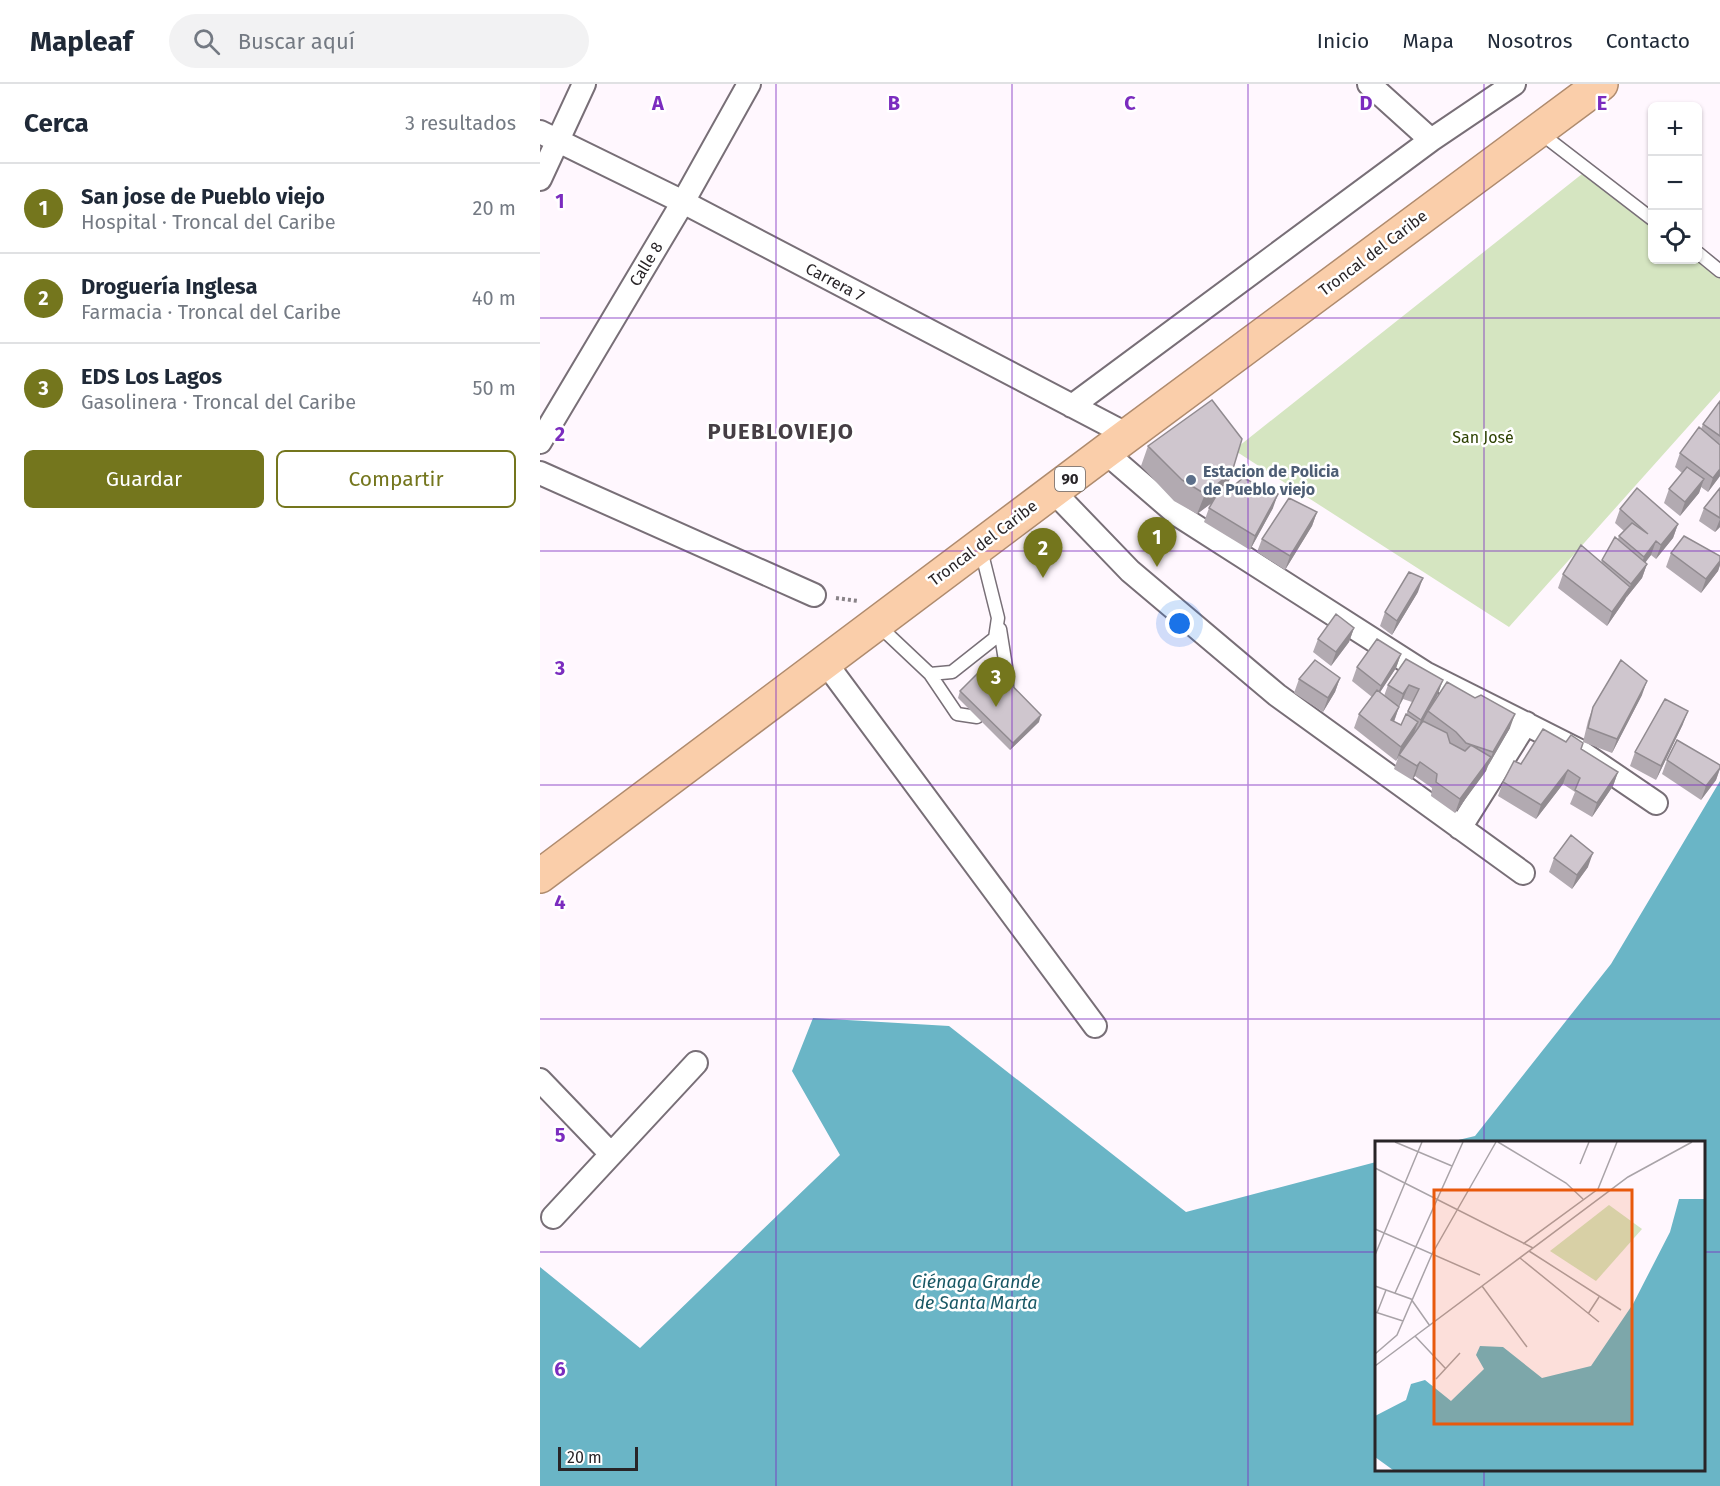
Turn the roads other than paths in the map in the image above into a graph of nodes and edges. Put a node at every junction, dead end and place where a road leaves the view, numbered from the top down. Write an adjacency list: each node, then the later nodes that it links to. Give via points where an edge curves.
1 (584, 84): 7 (street)
2 (749, 84): 10 (street, Calle 8)
3 (1370, 84): 8 (street)
4 (1514, 84): 8 (street)
5 (1601, 84): 6 (highway, Troncal del Caribe / 90)
6 (1538, 131): 11 (lane); 16 (highway, Troncal del Caribe / 90)
7 (549, 137): 9 (street); 10 (street, Carrera 7)
8 (1431, 140): 14 (street)
9 (540, 179)
10 (683, 202): 14 (street, Carrera 7); 15 (street, Calle 8)
11 (1648, 215)
12 (1702, 256): 13 (lane)
13 (1720, 270)
14 (1072, 406): 16 (street, Carrera 7)
15 (540, 442)
16 (1117, 444): 18 (highway, Troncal del Caribe / 90); 27 (street, Carrera 7, via 1178,515 1425,673)
17 (540, 472): 20 (street)
18 (1053, 491): 19 (highway, Troncal del Caribe / 90); 29 (street, via 1130,571 1277,695)
19 (980, 546): 21 (lane); 22 (highway, Troncal del Caribe / 90)
20 (814, 595)
21 (998, 618): 24 (lane, via 995,638 952,672); 25 (lane)
22 (876, 623): 23 (highway, Troncal del Caribe / 90); 24 (lane)
23 (825, 662): 31 (highway, Troncal del Caribe / 90); 32 (street)
24 (930, 674): 26 (lane, via 957,714)
25 (1007, 690)
26 (977, 717)
27 (1526, 723): 28 (street, Carrera 7, via 1578,750); 29 (street)
28 (1656, 803)
29 (1460, 828): 30 (street)
30 (1523, 873)
31 (540, 876)
32 (1095, 1026)
33 (696, 1063): 35 (street)
34 (540, 1080): 35 (street)
35 (611, 1154): 36 (street)
36 (553, 1217)

